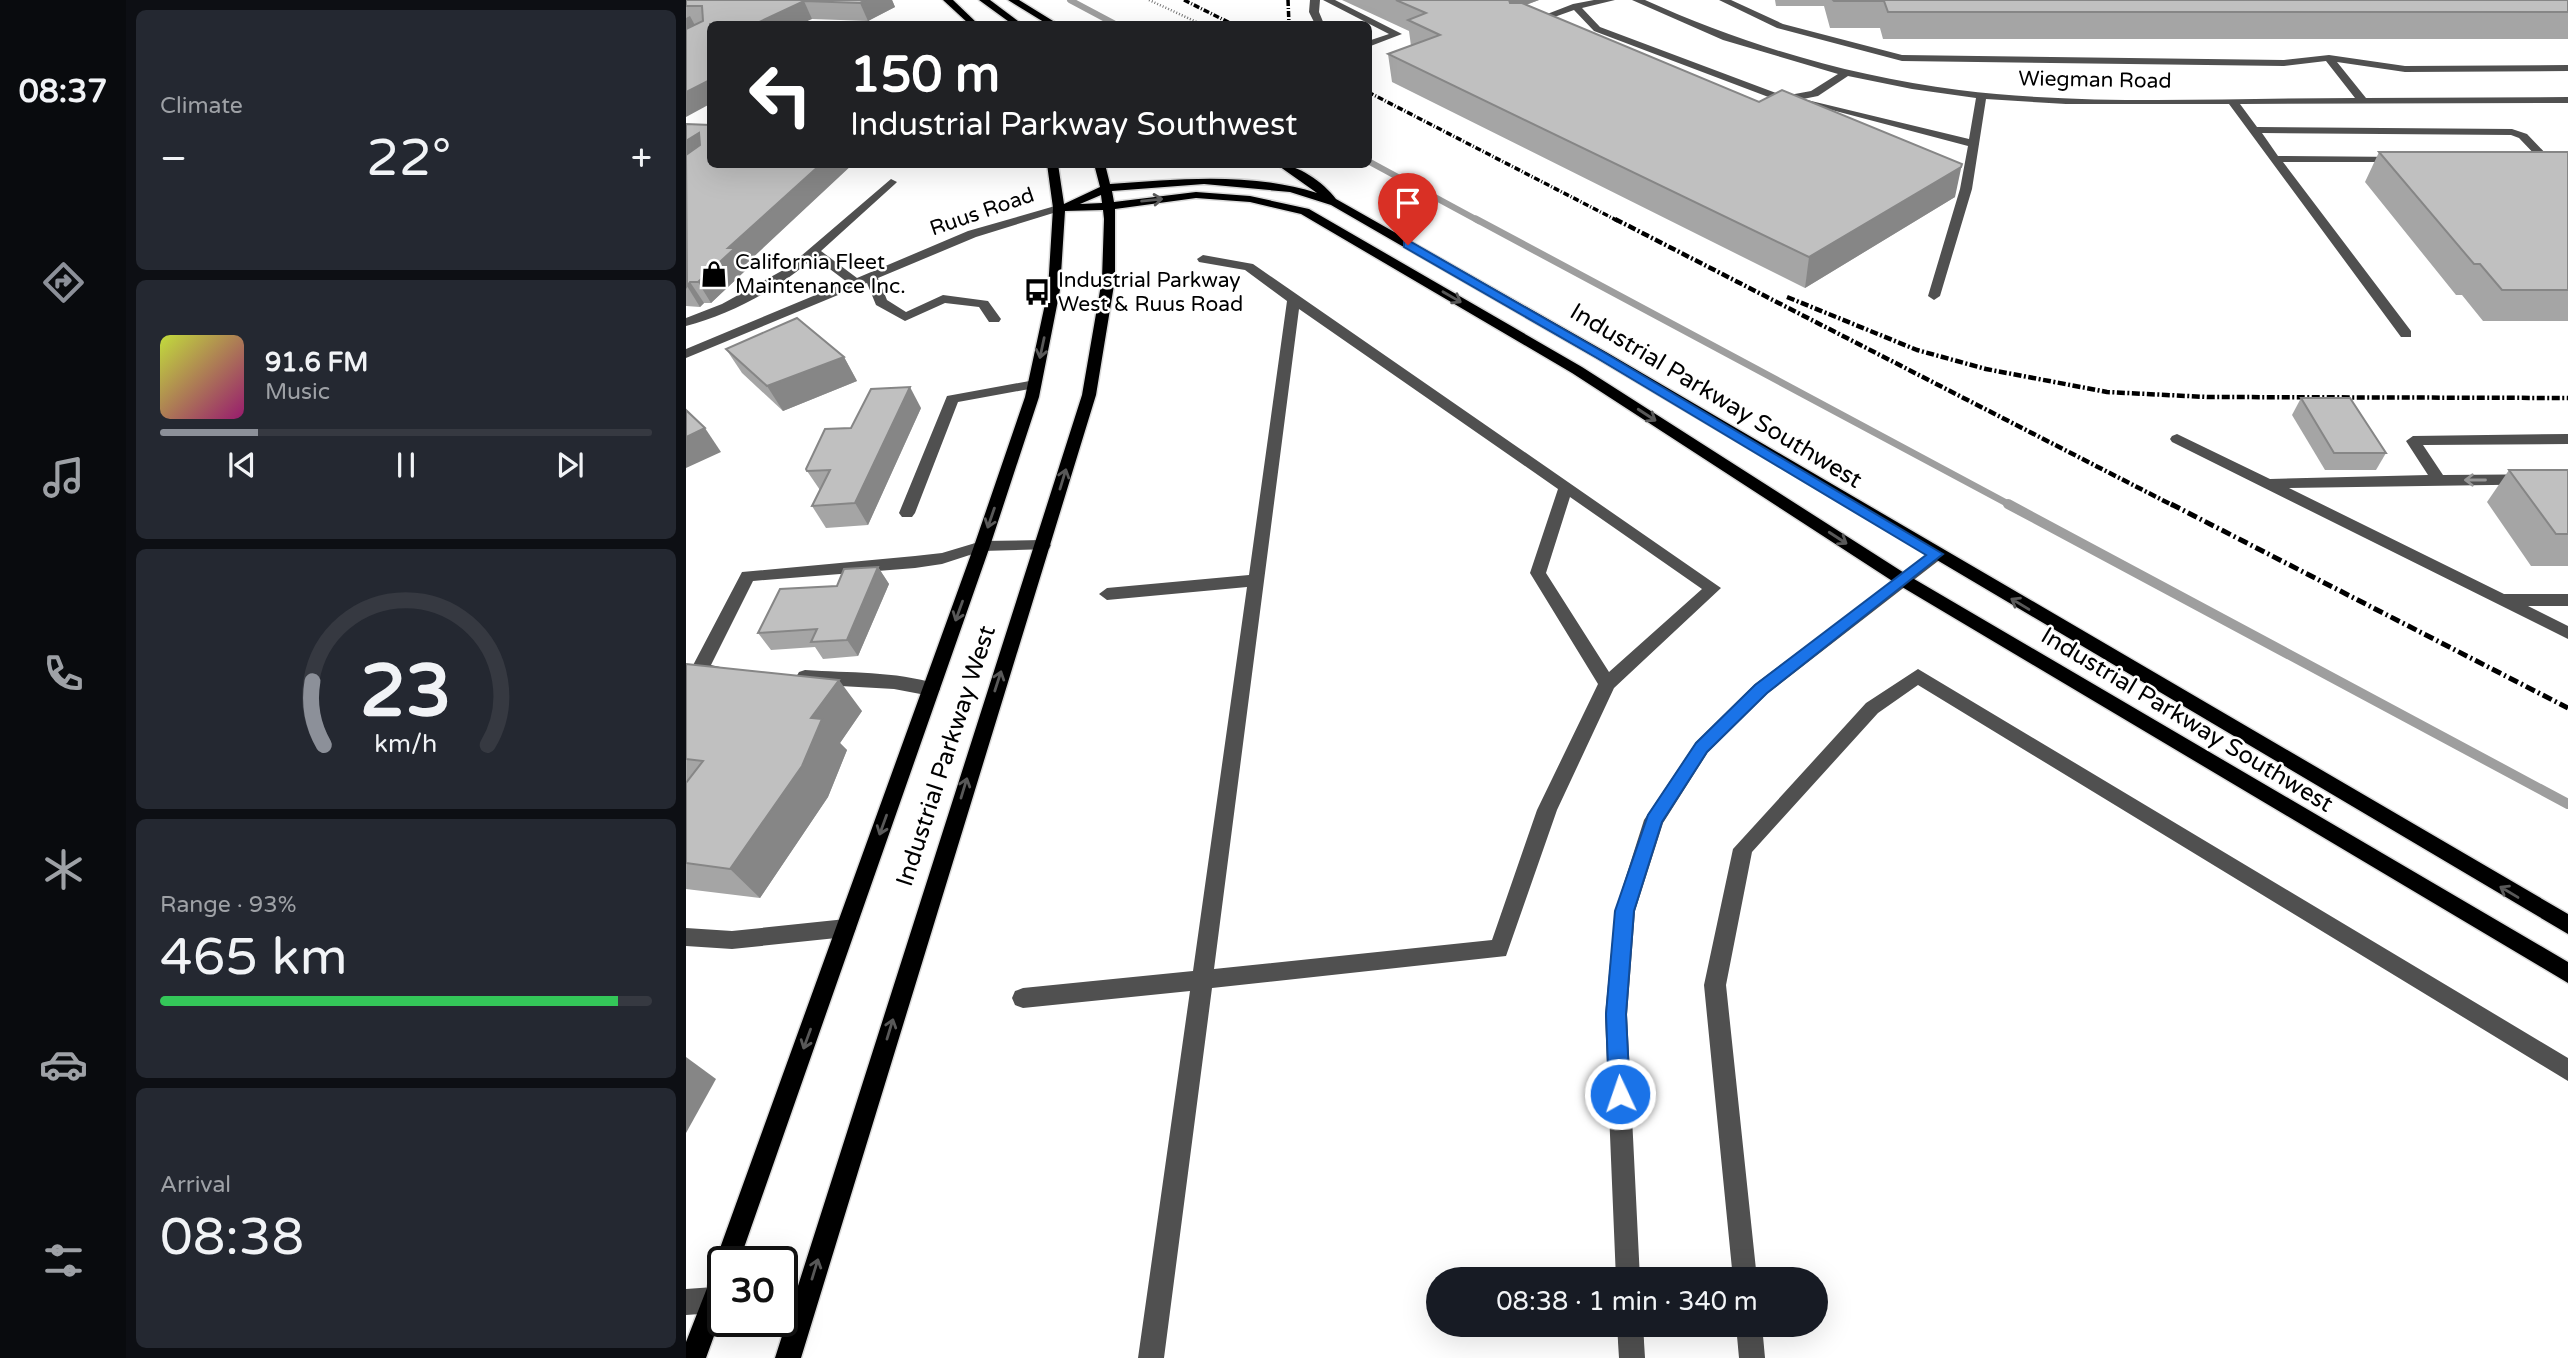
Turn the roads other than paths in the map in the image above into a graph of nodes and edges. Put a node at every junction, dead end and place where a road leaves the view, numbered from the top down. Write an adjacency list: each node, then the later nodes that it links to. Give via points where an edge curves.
1 (948, 0): 10 (main road)
2 (984, 0): 11 (main road)
3 (1013, 0): 12 (main road)
4 (1315, 0): 13 (street)
5 (1328, 0): 14 (street)
6 (1610, 0): 9 (street)
7 (1637, 0): 20 (street, Wiegman Road, via 1746,45)
8 (1724, 0): 18 (street, via 1780,26 1902,58 2284,64)
9 (1576, 6): 16 (street); 22 (street, via 1597,29)
10 (971, 21)
11 (1013, 21)
12 (1048, 21)
13 (1318, 21)
14 (1371, 21)
15 (1372, 22): 17 (street, via 1397,34)
16 (1517, 27)
17 (1372, 43)
18 (2329, 58): 19 (street, via 2405,69); 26 (street)
19 (2568, 68)
20 (1845, 74): 21 (street, Wiegman Road); 22 (street, via 1814,94)
21 (1982, 95): 25 (street, Wiegman Road, via 2072,101); 29 (street)
22 (1783, 99): 29 (street, via 1828,106)
23 (2552, 100): 24 (street, Wiegman Road); 26 (street, Wiegman Road); 27 (street)
24 (2568, 100)
25 (2232, 101): 26 (street, Wiegman Road); 28 (street)
26 (2363, 101)
27 (2568, 115)
28 (2255, 130): 31 (street, via 2512,132 2550,158); 32 (street)
29 (1974, 144): 45 (street, via 1966,189)
30 (2418, 158): 32 (street)
31 (2530, 158)
32 (2278, 159): 49 (street)
33 (1053, 168): 40 (main road, Industrial Parkway West)
34 (1100, 168): 37 (main road, Industrial Parkway West)
35 (1288, 168): 38 (main road)
36 (891, 182): 41 (street)
37 (1108, 188): 38 (main road, Industrial Parkway Southwest, via 1245,183 1291,189); 39 (main road, Industrial Parkway West); 40 (main road, Industrial Parkway Southwest)
38 (1335, 203): 61 (main road, Industrial Parkway Southwest)
39 (1110, 205): 40 (main road, Industrial Parkway Southwest); 59 (main road, Industrial Parkway West, one-way to 39, via 1089,395 1107,283); 63 (main road, Industrial Parkway Southwest, one-way to 63, via 1196,195 1250,199 1305,211 1577,370)
40 (1059, 208): 43 (street, Ruus Road, via 972,234); 51 (main road, Industrial Parkway West, one-way to 51, via 1054,290)
41 (813, 251): 44 (street); 48 (street, via 753,294)
42 (1203, 259): 46 (street, via 1249,267)
43 (870, 277): 44 (street, Ruus Road); 47 (street, via 881,302 905,317 943,299 983,304)
44 (856, 283): 50 (street, Ruus Road)
45 (1934, 296)
46 (1294, 300): 57 (street); 62 (street)
47 (994, 319)
48 (686, 323)
49 (2406, 334)
50 (686, 354)
51 (1035, 384): 58 (street, via 952,399); 60 (main road, Industrial Parkway West, one-way to 60)
52 (2177, 439): 56 (street)
53 (2568, 439): 55 (street, via 2413,442)
54 (2568, 479): 55 (street, one-way to 55)
55 (2439, 480): 56 (street)
56 (2267, 484): 65 (street)
57 (1566, 487): 70 (street, via 1538,573); 70 (street, via 1713,588)
58 (907, 513)
59 (1043, 545): 60 (street); 88 (main road, Industrial Parkway West, one-way to 59)
60 (982, 546): 68 (street, via 915,562 748,576 699,671); 71 (main road, Industrial Parkway West, one-way to 71)
61 (1936, 554): 63 (street); 72 (main road, Industrial Parkway Southwest, one-way to 61)
62 (1256, 580): 64 (street); 76 (street)
63 (1903, 580): 75 (main road, Industrial Parkway Southwest); 80 (street, via 1761,689 1702,747 1654,820 1625,911 1616,1014)
64 (1107, 594)
65 (2501, 600): 66 (street); 67 (street)
66 (2568, 600)
67 (2568, 634)
68 (727, 673)
69 (782, 676): 71 (street, via 894,682)
70 (1607, 684): 76 (street, via 1547,810 1499,949)
71 (931, 689): 73 (main road, Industrial Parkway West, one-way to 73)
72 (2568, 925)
73 (846, 928): 74 (street); 79 (main road, Industrial Parkway West, one-way to 79)
74 (689, 941)
75 (2568, 973)
76 (1202, 978): 77 (street); 89 (street)
77 (1023, 998)
78 (2568, 1070): 81 (street, via 1918,676 1872,708 1743,849 1715,985)
79 (733, 1246)
80 (1627, 1267)
81 (1744, 1267)
82 (707, 1300): 83 (street)
83 (686, 1302)
84 (707, 1319): 87 (main road)
85 (1631, 1337): 90 (street)
86 (1750, 1337): 91 (street)
87 (693, 1358)
88 (788, 1358)
89 (1151, 1358)
90 (1632, 1358)
91 (1752, 1358)

